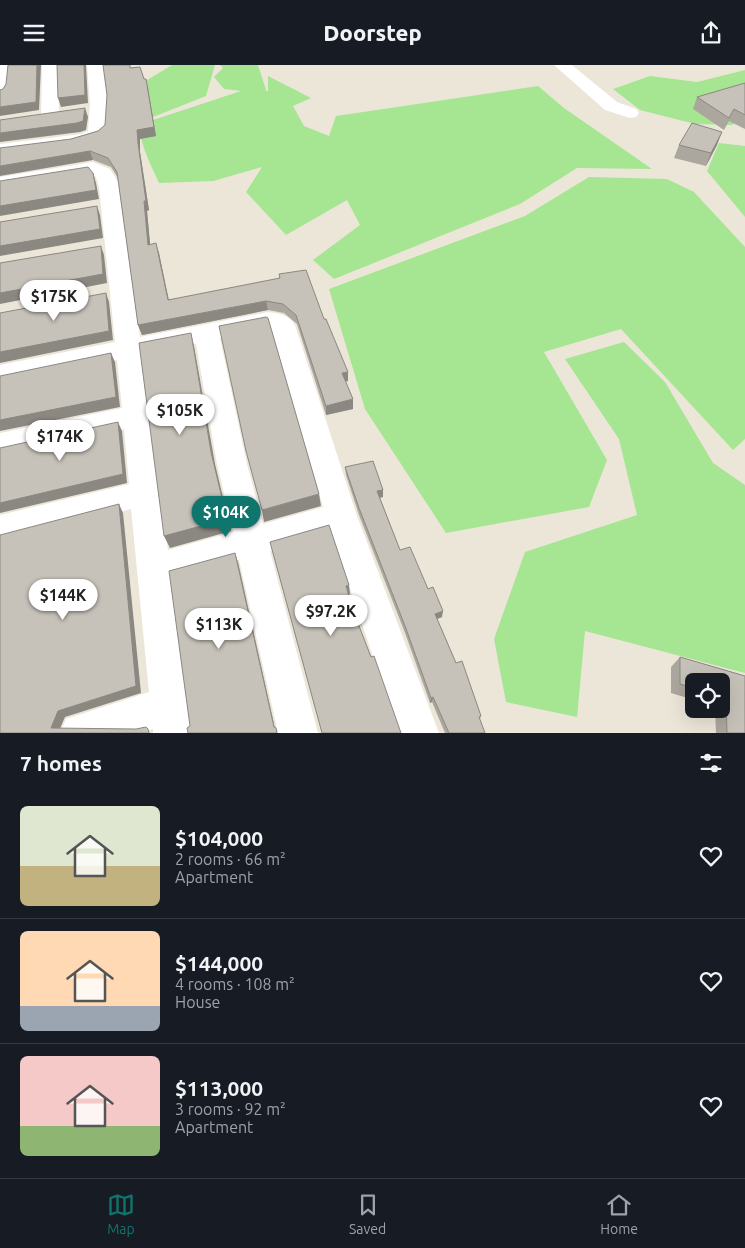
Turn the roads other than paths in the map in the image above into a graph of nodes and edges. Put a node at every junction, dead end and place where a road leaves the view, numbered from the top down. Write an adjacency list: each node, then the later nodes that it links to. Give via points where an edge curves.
1 (3, 65): 5 (street)
2 (50, 65): 6 (street, via 42,117)
3 (95, 65): 6 (street)
4 (566, 66): 7 (street, via 611,106)
5 (0, 92)
6 (98, 109): 8 (street, via 97,134 92,137)
7 (630, 113)
8 (0, 150)
9 (0, 183): 11 (street, via 93,168 106,174 103,207 112,292)
10 (206, 332): 11 (street); 16 (street, via 268,320 283,325); 18 (street)
11 (128, 348): 12 (street); 13 (street)
12 (0, 375)
13 (135, 415): 14 (street); 15 (street)
14 (0, 445)
15 (144, 493): 17 (street); 19 (street)
16 (341, 516): 18 (street); 23 (street)
17 (0, 529)
18 (251, 542): 19 (street); 22 (street)
19 (154, 569): 20 (street)
20 (171, 719): 21 (street)
21 (80, 733)
22 (298, 733)
23 (419, 733)

